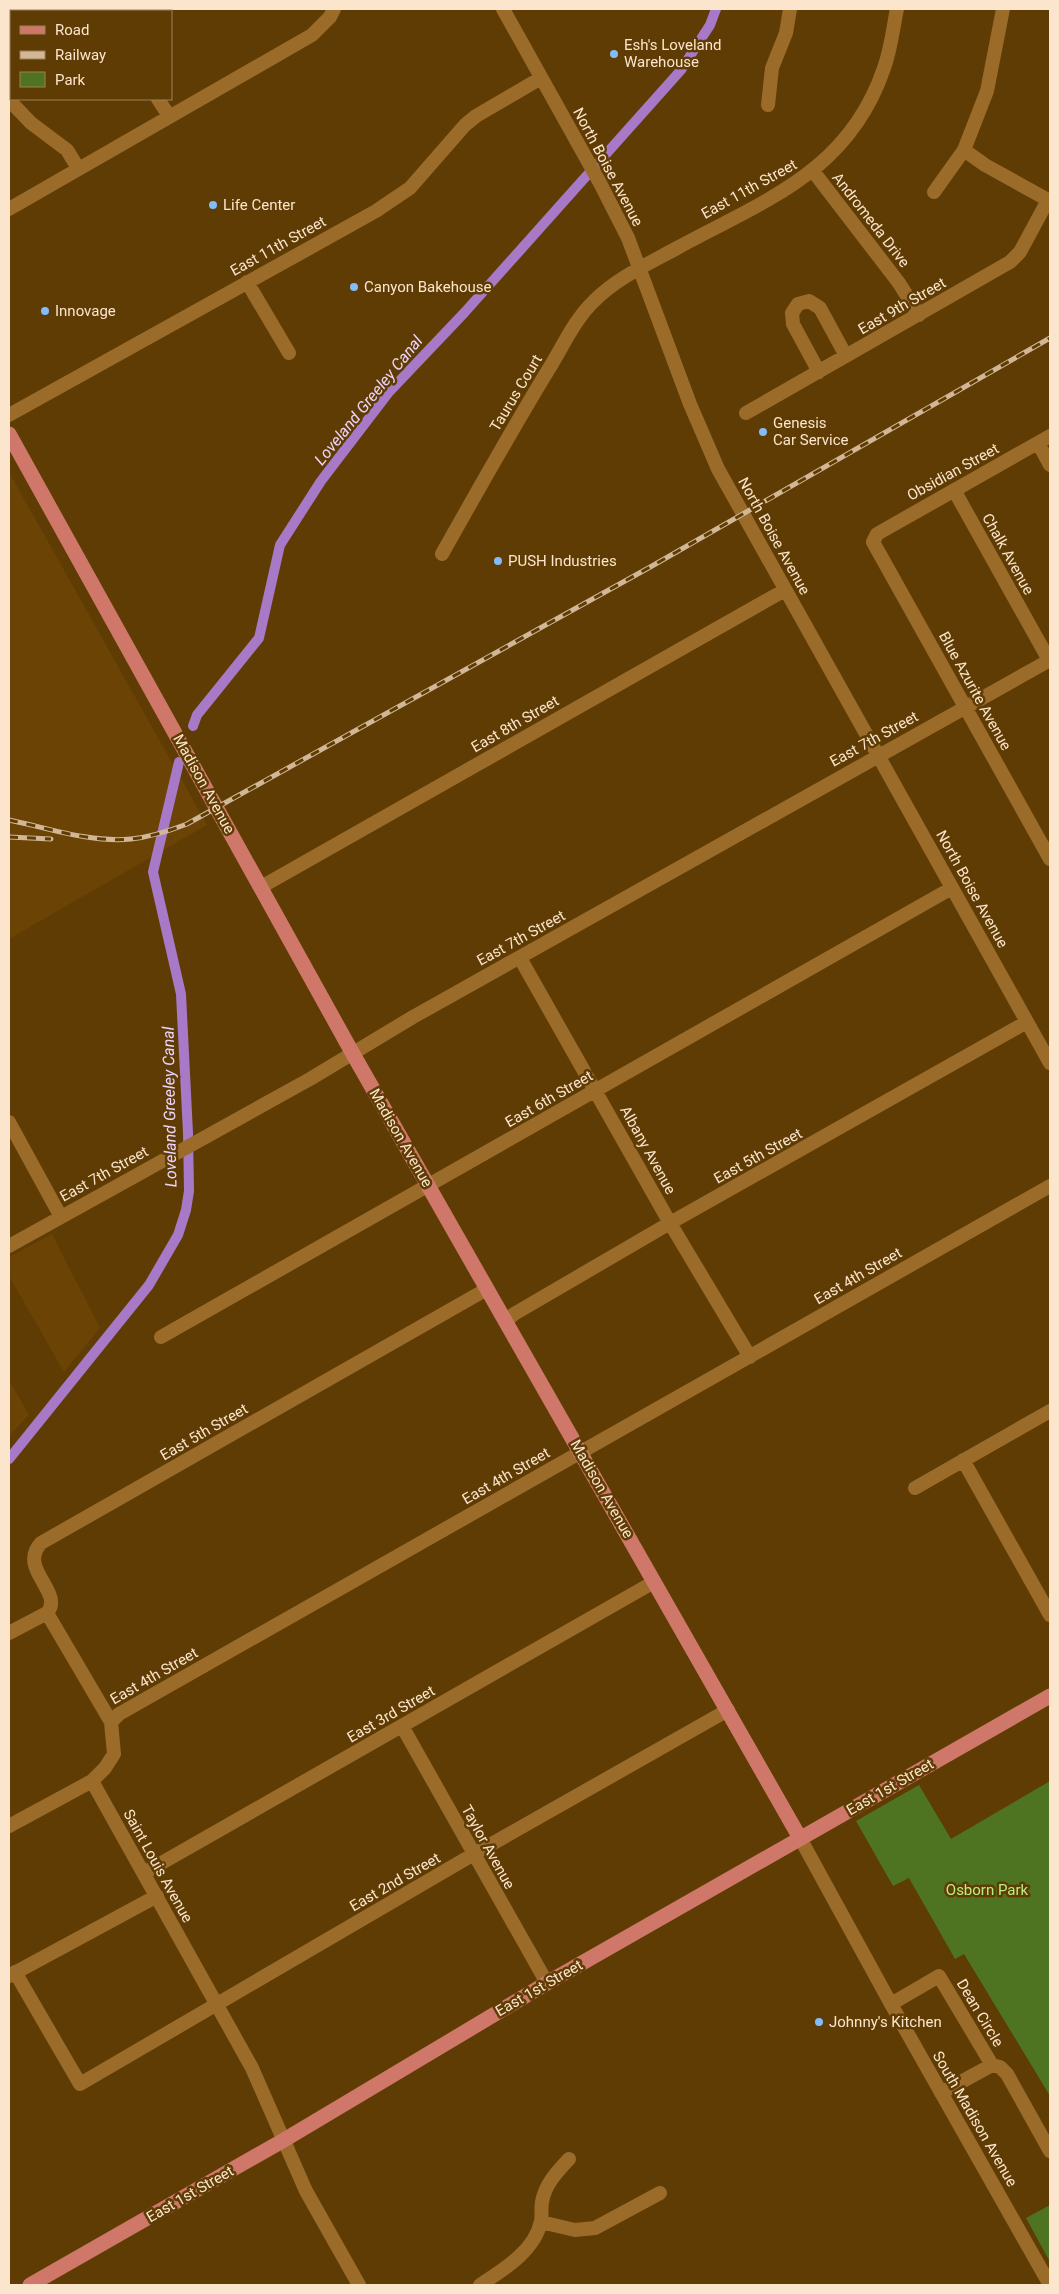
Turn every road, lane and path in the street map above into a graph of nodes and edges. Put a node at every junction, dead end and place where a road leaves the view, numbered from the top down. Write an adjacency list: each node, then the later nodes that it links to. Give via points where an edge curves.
1 (334, 9): 10 (street, via 312,35)
2 (503, 9): 6 (street, North Boise Avenue)
3 (790, 9): 9 (street, via 786,33 772,68)
4 (897, 9): 13 (street, East 11th Street, via 885,67 869,104 845,140)
5 (1004, 9): 11 (street, via 987,91)
6 (541, 78): 17 (street, North Boise Avenue, via 600,183); 18 (street, East 11th Street, via 476,116 403,194)
7 (9, 100): 12 (street, via 31,123 68,150)
8 (159, 100): 10 (street)
9 (768, 105)
10 (169, 116): 12 (street)
11 (964, 150): 14 (street); 15 (street)
12 (78, 168): 16 (street)
13 (813, 171): 17 (street, East 11th Street); 19 (street, Andromeda Drive, via 899,283)
14 (934, 192)
15 (1049, 200): 19 (street, East 9th Street, via 1020,252 1010,262)
16 (9, 209)
17 (641, 268): 30 (street, Taurus Court, via 612,286 579,320); 31 (street, North Boise Avenue, via 690,404 718,469)
18 (247, 282): 20 (street); 24 (street, East 11th Street)
19 (919, 315): 21 (street, East 9th Street)
20 (289, 353)
21 (846, 356): 22 (street, East 9th Street); 22 (street, via 820,308 809,301 798,304 792,313 793,324)
22 (818, 372): 23 (street, East 9th Street)
23 (746, 413)
24 (9, 415)
25 (9, 434): 36 (main road, Madison Avenue)
26 (1044, 440): 27 (street); 28 (street, Obsidian Street)
27 (1050, 465)
28 (954, 490): 29 (street, Obsidian Street); 32 (street, Chalk Avenue)
29 (873, 539): 33 (street, Blue Azurite Avenue)
30 (442, 554)
31 (785, 590): 34 (street, North Boise Avenue); 36 (street, East 8th Street)
32 (1050, 660): 33 (street, East 7th Street)
33 (965, 707): 34 (street, East 7th Street); 35 (street, Blue Azurite Avenue)
34 (878, 756): 37 (street, North Boise Avenue); 38 (street, East 7th Street)
35 (1050, 859)
36 (261, 887): 40 (main road, Madison Avenue)
37 (952, 888): 39 (street, North Boise Avenue); 42 (street, East 6th Street)
38 (520, 958): 40 (street, East 7th Street); 42 (street, Albany Avenue)
39 (1027, 1022): 41 (street, North Boise Avenue); 47 (street, East 5th Street)
40 (354, 1054): 44 (main road, Madison Avenue); 46 (street, East 7th Street)
41 (1050, 1063)
42 (596, 1091): 44 (street, East 6th Street); 47 (street, Albany Avenue)
43 (9, 1122): 46 (street)
44 (429, 1186): 49 (main road, Madison Avenue); 51 (street, East 6th Street)
45 (1050, 1186): 52 (street, East 4th Street)
46 (61, 1217): 48 (street, East 7th Street)
47 (670, 1223): 50 (street, East 5th Street, via 516,1312); 52 (street, Albany Avenue)
48 (9, 1246)
49 (487, 1288): 50 (main road, Madison Avenue); 58 (street, East 5th Street, via 41,1543 34,1558 52,1604)
50 (506, 1321): 54 (main road, Madison Avenue)
51 (161, 1337)
52 (750, 1357): 54 (street, East 4th Street)
53 (1050, 1411): 55 (street)
54 (580, 1452): 57 (main road, Madison Avenue); 63 (street, East 4th Street, via 119,1714)
55 (963, 1460): 56 (street); 59 (street)
56 (915, 1488)
57 (654, 1582): 62 (main road, Madison Avenue); 64 (street, East 3rd Street)
58 (47, 1613): 60 (street); 63 (street)
59 (1050, 1614)
60 (9, 1633)
61 (1050, 1696): 67 (main road, East 1st Street)
62 (728, 1710): 67 (main road, Madison Avenue); 68 (street, East 2nd Street)
63 (111, 1722): 65 (street, via 114,1754)
64 (402, 1726): 68 (street, Taylor Avenue); 69 (street, East 3rd Street)
65 (92, 1781): 66 (street); 69 (street, Saint Louis Avenue)
66 (9, 1826)
67 (800, 1838): 72 (main road, East 1st Street); 74 (street, South Madison Avenue)
68 (474, 1854): 72 (street, Taylor Avenue); 73 (street, East 2nd Street)
69 (144, 1874): 70 (street, Saint Louis Avenue)
70 (157, 1896): 71 (street); 73 (street, Saint Louis Avenue)
71 (12, 1974): 73 (street, East 2nd Street, via 80,2084)
72 (547, 1983): 77 (main road, East 1st Street)
73 (217, 2004): 77 (street, Saint Louis Avenue, via 252,2068)
74 (890, 2004): 75 (street, Dean Circle, via 940,1976); 76 (street, South Madison Avenue)
75 (992, 2065): 76 (street, Dean Circle); 78 (street, via 1004,2070)
76 (941, 2093): 85 (street, South Madison Avenue)
77 (284, 2140): 82 (main road, East 1st Street); 83 (street, Saint Louis Avenue, via 306,2191)
78 (1050, 2151)
79 (569, 2159): 81 (street, via 547,2187 542,2200)
80 (660, 2192): 81 (street, via 595,2228 575,2230)
81 (541, 2222): 84 (street, via 517,2259)
82 (30, 2285)
83 (359, 2285)
84 (480, 2285)
85 (1050, 2285)

